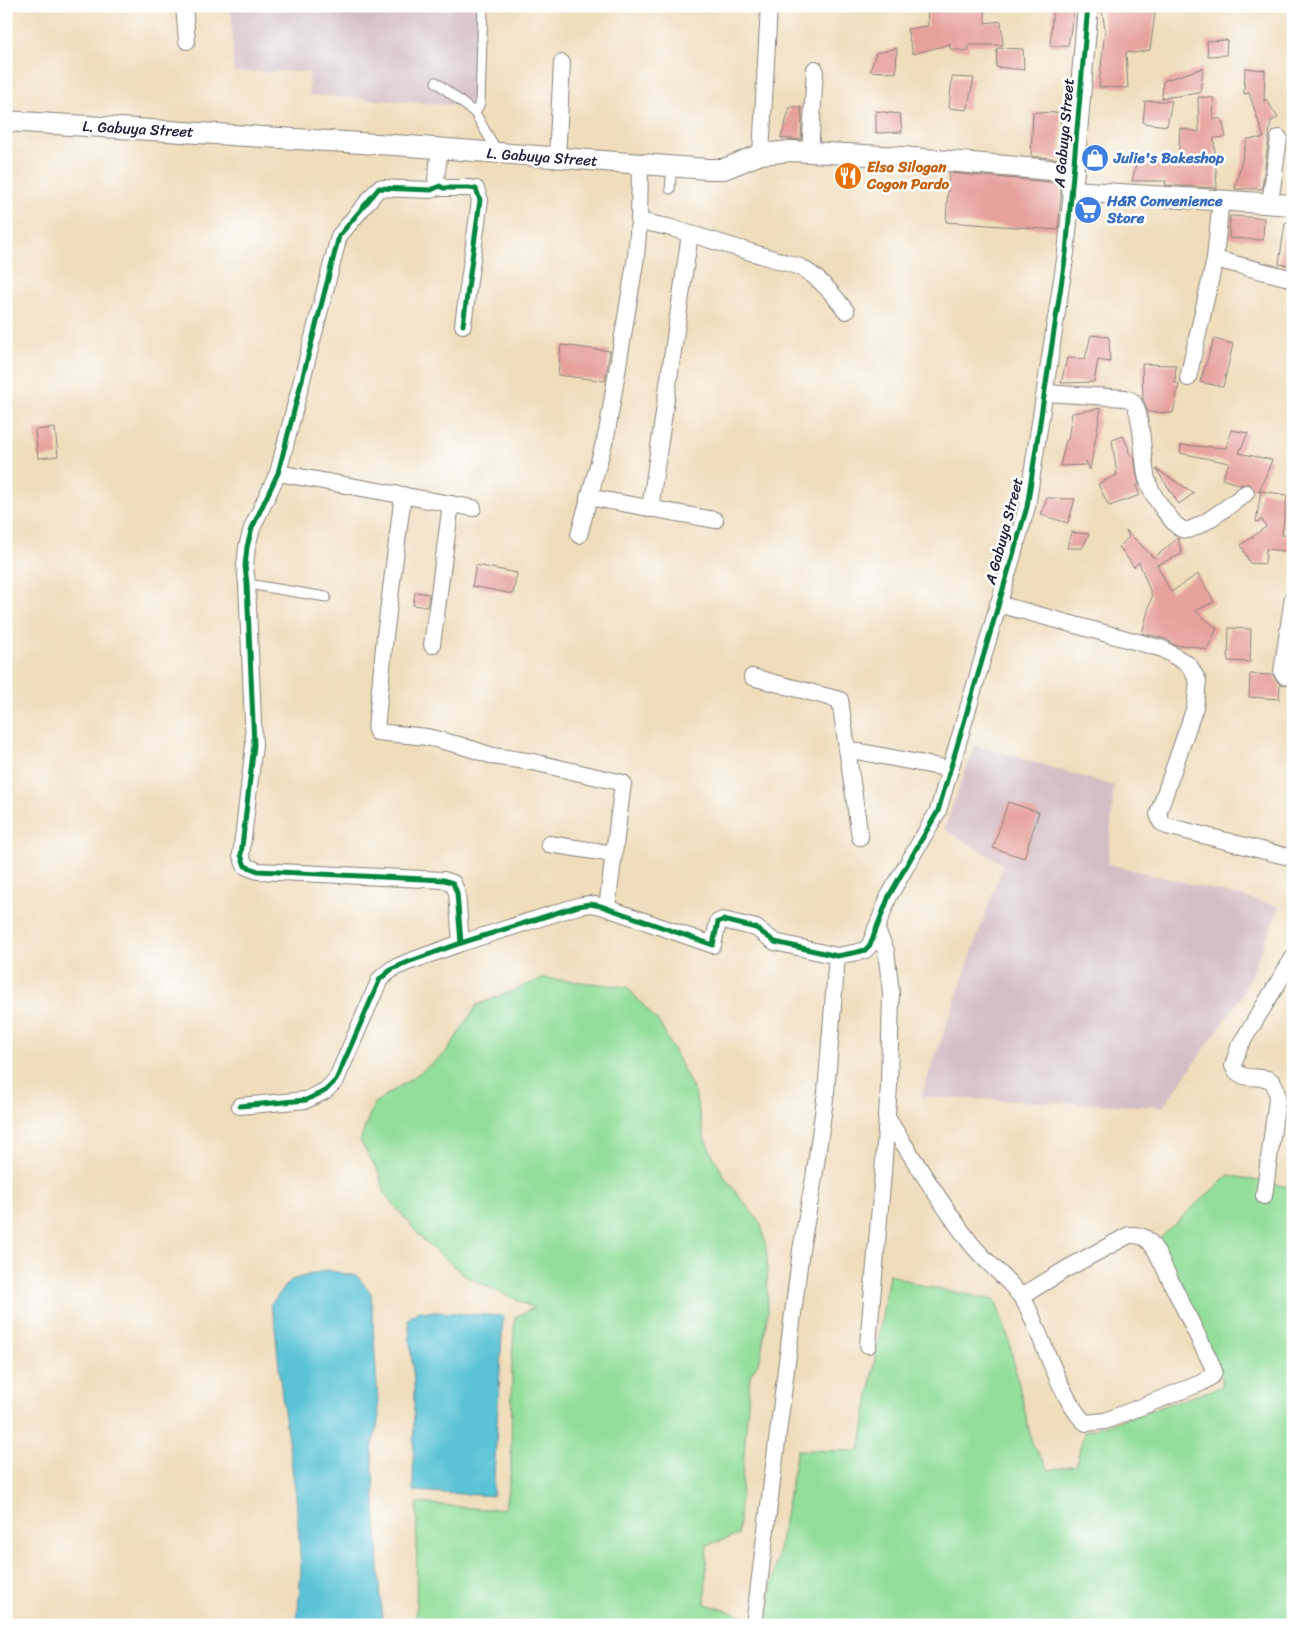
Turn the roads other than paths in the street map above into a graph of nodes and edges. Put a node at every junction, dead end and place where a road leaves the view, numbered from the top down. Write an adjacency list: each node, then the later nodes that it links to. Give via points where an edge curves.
1 (184, 6): 5 (street)
2 (483, 6): 9 (lane, via 480,103)
3 (769, 6): 15 (street)
4 (1088, 6): 19 (street, A Gabuya Street)
5 (187, 41)
6 (562, 63): 16 (street)
7 (815, 69): 13 (street)
8 (436, 82): 9 (lane)
9 (475, 113): 14 (lane)
10 (6, 121): 12 (street, L. Gabuya Street)
11 (1280, 138): 23 (street)
12 (440, 149): 14 (street, L. Gabuya Street); 20 (street, via 436,178)
13 (810, 153): 15 (street, L. Gabuya Street); 19 (street, L. Gabuya Street, via 902,158)
14 (498, 154): 16 (street, L. Gabuya Street)
15 (761, 154): 18 (street, L. Gabuya Street, via 724,169)
16 (557, 158): 17 (street, L. Gabuya Street)
17 (640, 164): 18 (street, L. Gabuya Street); 25 (street)
18 (672, 166): 21 (lane)
19 (1073, 182): 22 (street, L. Gabuya Street); 32 (street, A Gabuya Street)
20 (440, 186): 30 (street, via 476,190 480,200); 33 (street, via 431,190 380,188 339,236)
21 (670, 189)
22 (1221, 200): 23 (street, L. Gabuya Street); 27 (street)
23 (1270, 203): 24 (street, L. Gabuya Street)
24 (1293, 205)
25 (639, 221): 26 (street); 36 (street, via 607,432)
26 (690, 234): 29 (street, via 800,267 813,274); 39 (street)
27 (1215, 258): 28 (street); 31 (street)
28 (1293, 278)
29 (846, 311)
30 (463, 325)
31 (1188, 378)
32 (1045, 393): 34 (street, via 1132,401 1139,416 1147,480 1164,511 1182,530 1200,524); 45 (street, A Gabuya Street, via 1027,507)
33 (278, 473): 35 (street); 42 (street, via 252,528 245,566)
34 (1246, 493)
35 (403, 496): 37 (street); 53 (street, via 385,636 377,732 427,738 493,756 623,783)
36 (588, 497): 39 (street); 41 (street)
37 (451, 504): 38 (street); 46 (street)
38 (473, 508)
39 (650, 509): 40 (street)
40 (715, 520)
41 (579, 535)
42 (247, 584): 44 (lane); 57 (street, via 254,745 241,855 245,866 258,871 453,883 457,893)
43 (1293, 597): 47 (street, via 1282,672 1285,676)
44 (326, 598)
45 (998, 604): 50 (street, A Gabuya Street); 54 (street, via 1162,649 1189,665 1198,681 1195,707 1158,814 1160,822)
46 (432, 645)
47 (1293, 676)
48 (752, 677): 49 (street, via 840,700)
49 (846, 749): 50 (street); 51 (street)
50 (950, 768): 56 (street, A Gabuya Street, via 938,812 889,896)
51 (860, 837)
52 (549, 844): 53 (street)
53 (614, 854): 55 (street)
54 (1293, 858)
55 (607, 908): 57 (street, via 590,904 578,906); 58 (street, via 713,945 718,922 723,920 756,928 775,942)
56 (876, 928): 58 (street, A Gabuya Street, via 865,950); 61 (street, via 886,951 891,992)
57 (461, 943): 60 (street, via 392,969 380,980 336,1080 324,1091 306,1100)
58 (838, 956): 65 (street, via 826,1092 801,1250)
59 (1293, 958): 62 (street, via 1239,1047 1233,1066 1245,1077 1267,1078 1277,1088)
60 (240, 1106)
61 (886, 1116): 63 (street, via 970,1242); 64 (street)
62 (1264, 1196)
63 (1022, 1296): 63 (street, via 1068,1398 1086,1423 1105,1421 1212,1376 1211,1363 1156,1251 1145,1237 1138,1234 1130,1235 1068,1268)
64 (868, 1345)
65 (754, 1625)

